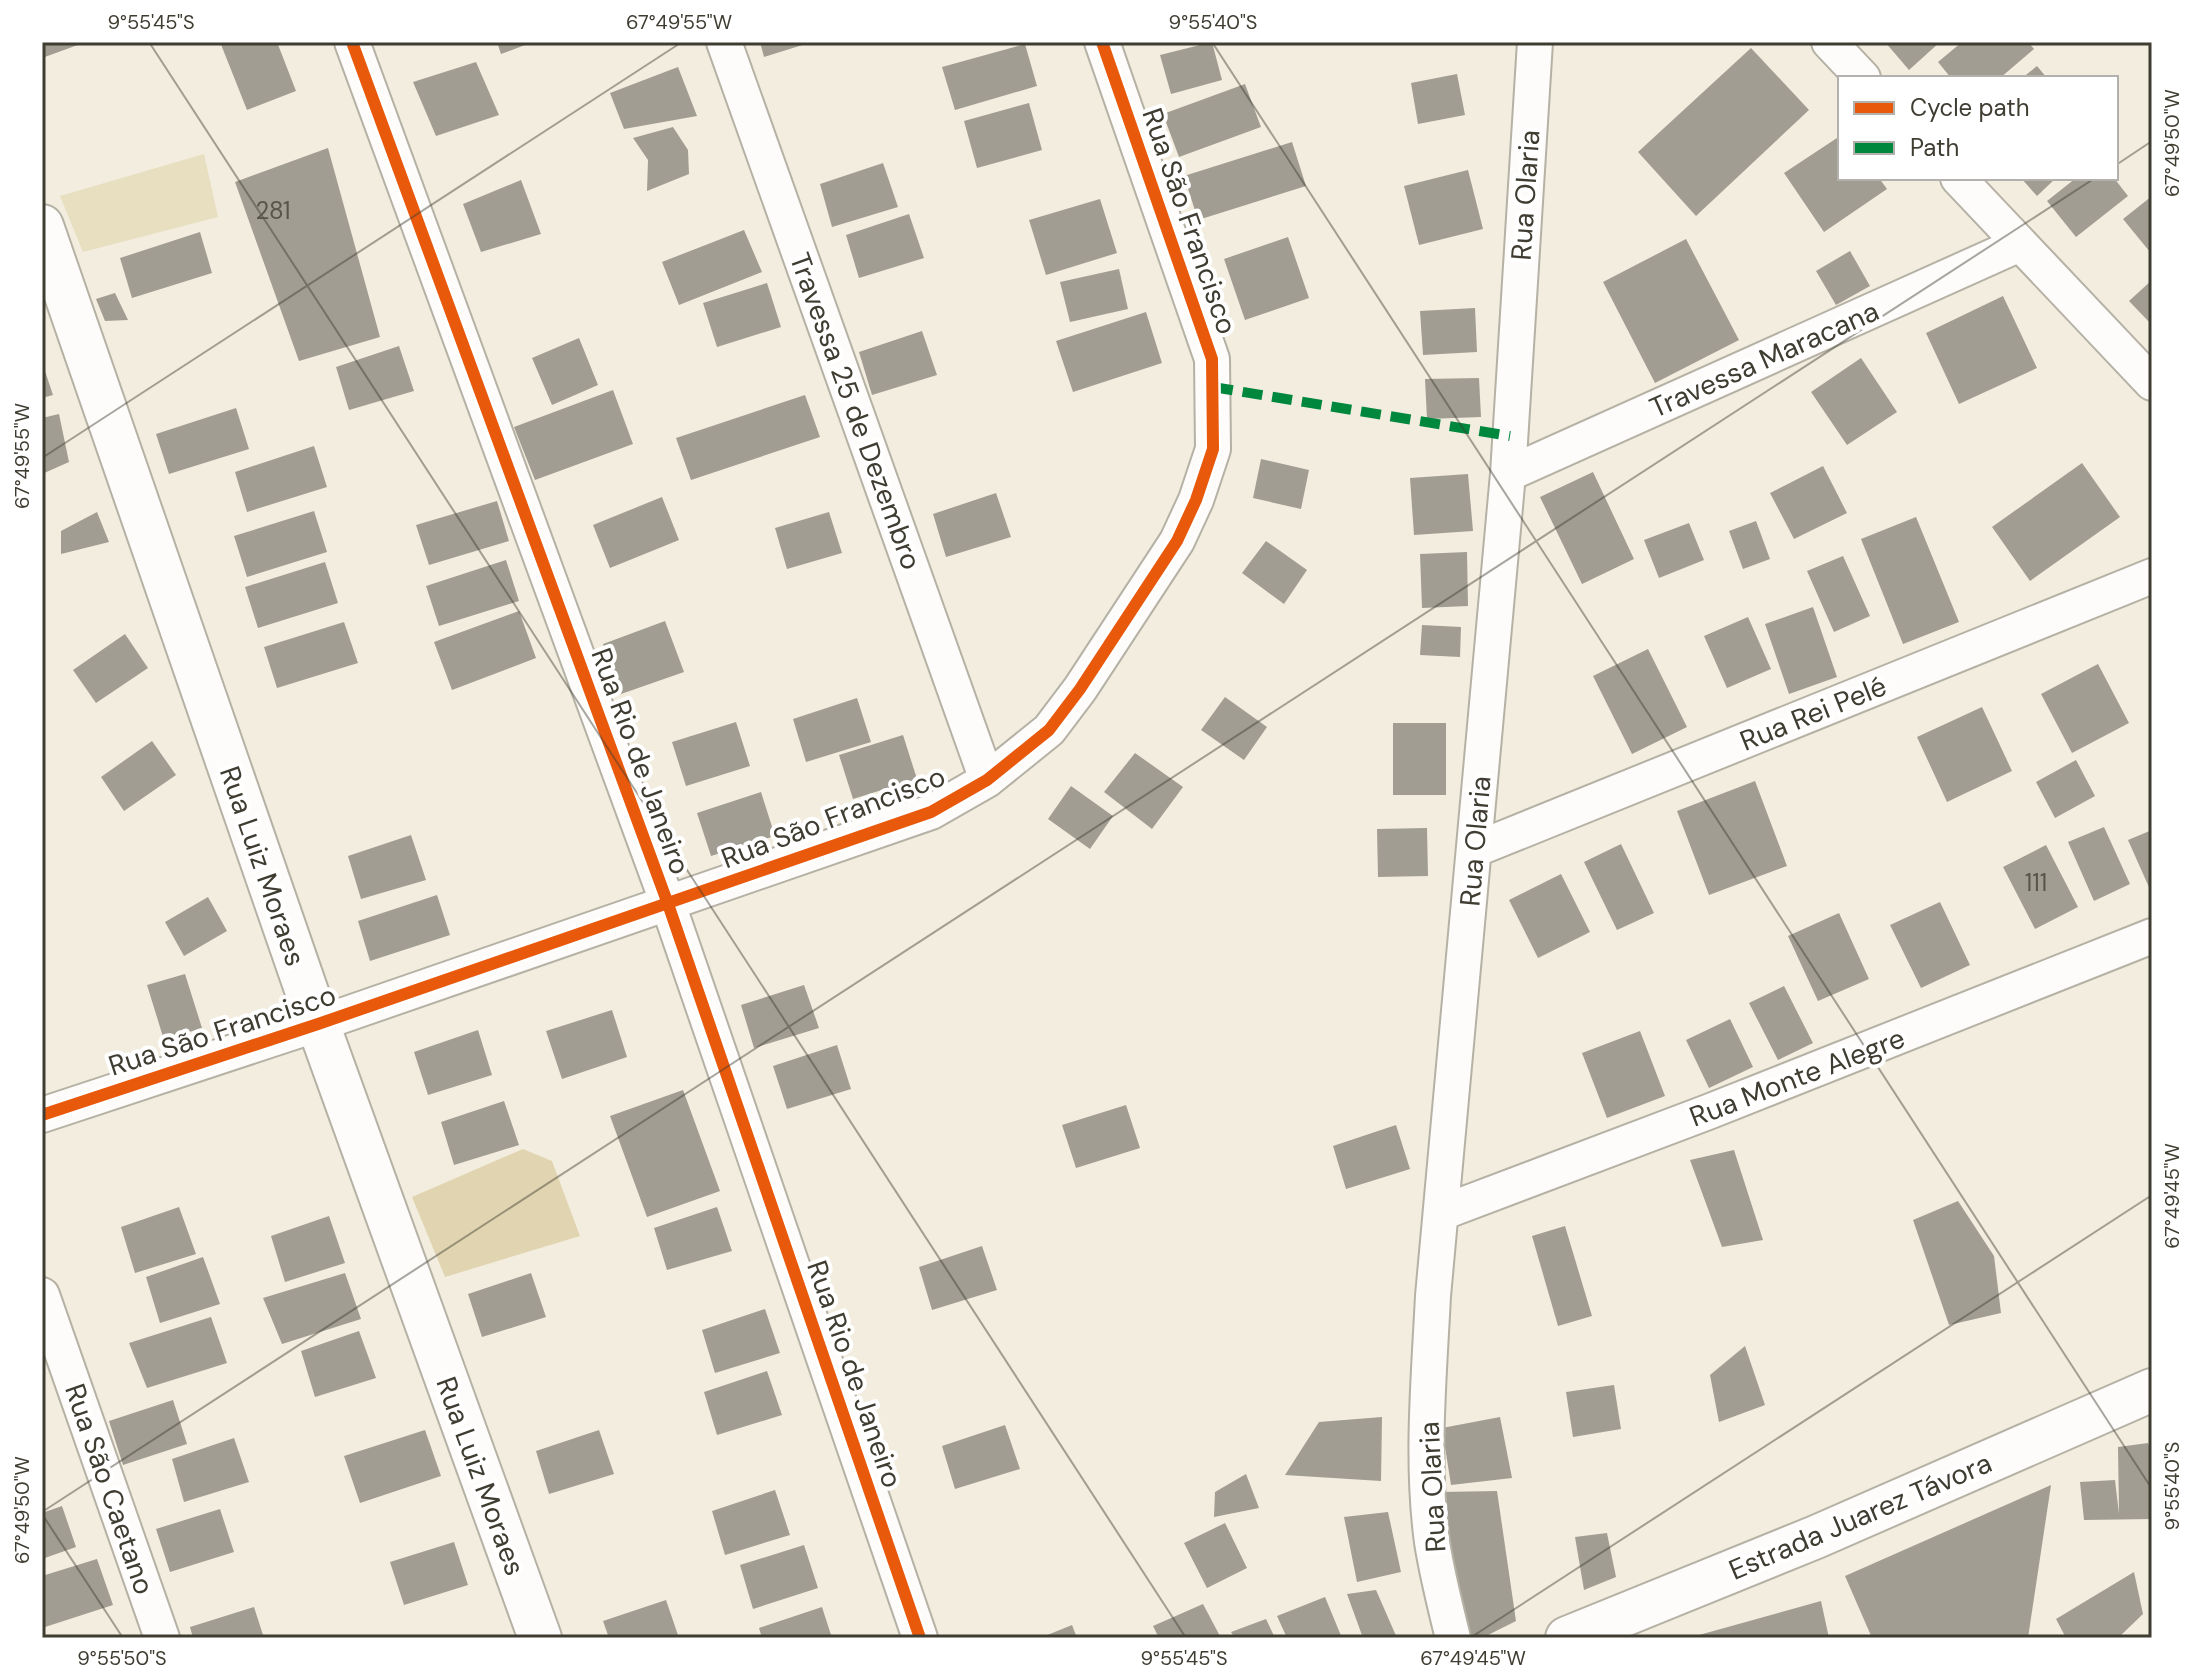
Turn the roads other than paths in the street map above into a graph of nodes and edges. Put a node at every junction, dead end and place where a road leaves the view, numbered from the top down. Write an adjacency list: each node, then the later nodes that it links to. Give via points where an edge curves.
1 (352, 42): 15 (street, Rua Rio de Janeiro)
2 (724, 42): 13 (street, Travessa 25 de Dezembro)
3 (1102, 42): 13 (street, Rua São Francisco, via 1212,359 1213,449 1177,541 1080,689 1049,730)
4 (1535, 42): 11 (street, Rua Olaria)
5 (1829, 42): 6 (street)
6 (1861, 76)
7 (1960, 180): 9 (street)
8 (42, 226): 17 (street, Rua Luiz Moraes)
9 (2020, 244): 10 (street); 11 (street, Travessa Maracana)
10 (2152, 383)
11 (1508, 474): 14 (street, Rua Olaria)
12 (2152, 576): 14 (street, Rua Rei Pelé)
13 (987, 780): 15 (street, Rua São Francisco, via 931,812)
14 (1474, 850): 19 (street, Rua Olaria)
15 (668, 904): 17 (street, Rua São Francisco); 25 (street, Rua Rio de Janeiro)
16 (2152, 936): 19 (street, Rua Monte Alegre)
17 (318, 1024): 18 (street, Rua São Francisco); 24 (street, Rua Luiz Moraes)
18 (42, 1115)
19 (1441, 1213): 26 (street, Rua Olaria, via 1427,1444 1432,1540)
20 (42, 1295): 23 (street, Rua São Caetano)
21 (2152, 1390): 22 (street, Estrada Juarez Távora)
22 (1587, 1634)
23 (162, 1638)
24 (540, 1638)
25 (920, 1638)
26 (1453, 1638)

